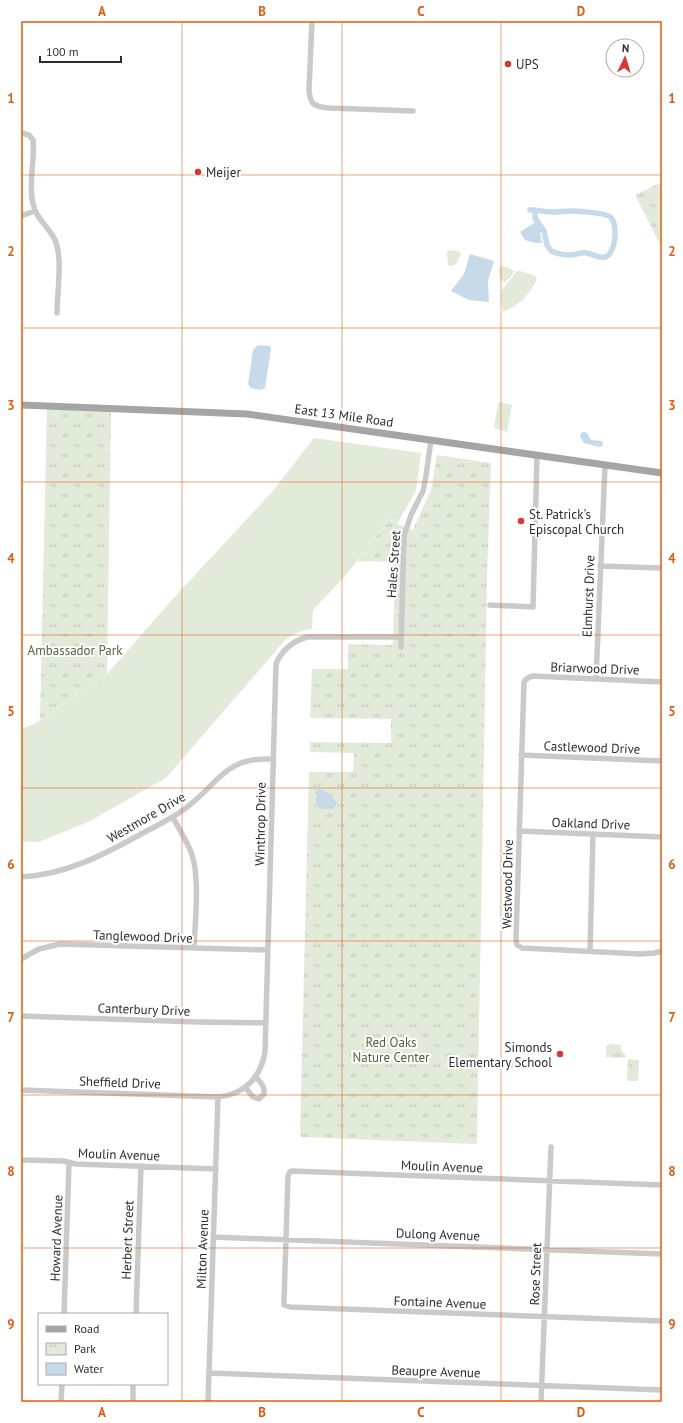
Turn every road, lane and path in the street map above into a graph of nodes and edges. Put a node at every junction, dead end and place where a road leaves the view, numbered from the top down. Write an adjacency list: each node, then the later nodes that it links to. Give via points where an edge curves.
1 (312, 21): 2 (street, via 309,90 313,103 320,107)
2 (413, 111)
3 (21, 132): 4 (street, via 32,137 31,195)
4 (35, 211): 5 (street); 6 (street, via 57,246)
5 (21, 216)
6 (57, 313)
7 (21, 405): 8 (main road, East 13 Mile Road, via 234,412)
8 (431, 440): 9 (main road, East 13 Mile Road); 15 (street, Hales Street, via 423,491 404,536)
9 (537, 456): 10 (main road, East 13 Mile Road); 14 (street, via 533,607)
10 (605, 465): 11 (main road, East 13 Mile Road); 12 (street, Elmhurst Drive)
11 (662, 473)
12 (600, 566): 13 (street); 18 (street, Elmhurst Drive)
13 (662, 568)
14 (490, 605)
15 (401, 638): 16 (street, Hales Street); 21 (street, Winthrop Drive, via 313,637 292,644 276,664)
16 (401, 647)
17 (527, 678): 18 (street, Briarwood Drive, via 533,676); 20 (street, Westwood Drive, via 524,682)
18 (596, 679): 19 (street, Briarwood Drive)
19 (662, 682)
20 (521, 755): 22 (street, Castlewood Drive); 24 (street, Westwood Drive)
21 (272, 759): 23 (street, Westmore Drive, via 248,761 230,768 192,804); 29 (street, Winthrop Drive)
22 (662, 761)
23 (173, 817): 27 (street, Westmore Drive, via 88,862 56,872); 28 (street, via 188,844 194,864)
24 (519, 831): 25 (street, Oakland Drive); 30 (street, Westwood Drive, via 517,945 522,948)
25 (593, 834): 26 (street, Oakland Drive); 30 (street)
26 (662, 837)
27 (21, 877)
28 (194, 948): 29 (street, Tanglewood Drive); 32 (street, Tanglewood Drive, via 60,944 39,949)
29 (268, 950): 34 (street, Winthrop Drive)
30 (590, 951): 31 (street, Westwood Drive, via 647,954)
31 (662, 951)
32 (21, 959)
33 (21, 1016): 34 (street, Canterbury Drive)
34 (265, 1023): 35 (street, Winthrop Drive, via 264,1059)
35 (256, 1077): 36 (street, Winthrop Drive); 36 (street, via 265,1090 259,1099 253,1098)
36 (245, 1087): 38 (street, Winthrop Drive, via 232,1094)
37 (21, 1090): 38 (street, Sheffield Drive)
38 (218, 1096): 43 (street, Milton Avenue)
39 (551, 1147): 44 (street, Rose Street)
40 (21, 1160): 41 (street, Moulin Avenue)
41 (69, 1163): 42 (street, Moulin Avenue); 50 (street, Howard Avenue)
42 (140, 1166): 43 (street, Moulin Avenue); 51 (street, Herbert Street)
43 (216, 1169): 46 (street, Milton Avenue)
44 (549, 1181): 45 (street, Moulin Avenue); 47 (street, Moulin Avenue, via 292,1171 288,1176); 48 (street, Rose Street)
45 (662, 1185)
46 (213, 1237): 47 (street, Dulong Avenue); 54 (street, Milton Avenue)
47 (286, 1240): 48 (street, Dulong Avenue); 52 (street, Fontaine Avenue, via 286,1307)
48 (547, 1249): 49 (street, Dulong Avenue); 52 (street, Rose Street)
49 (662, 1254)
50 (64, 1313)
51 (136, 1313)
52 (544, 1317): 53 (street, Fontaine Avenue); 57 (street, Rose Street)
53 (662, 1321)
54 (209, 1373): 57 (street, Beaupre Avenue); 61 (street, Milton Avenue)
55 (62, 1385): 59 (street)
56 (133, 1385): 60 (street)
57 (542, 1386): 58 (street, Beaupre Avenue); 62 (street, Rose Street)
58 (662, 1390)
59 (61, 1402)
60 (133, 1402)
61 (208, 1402)
62 (541, 1402)

